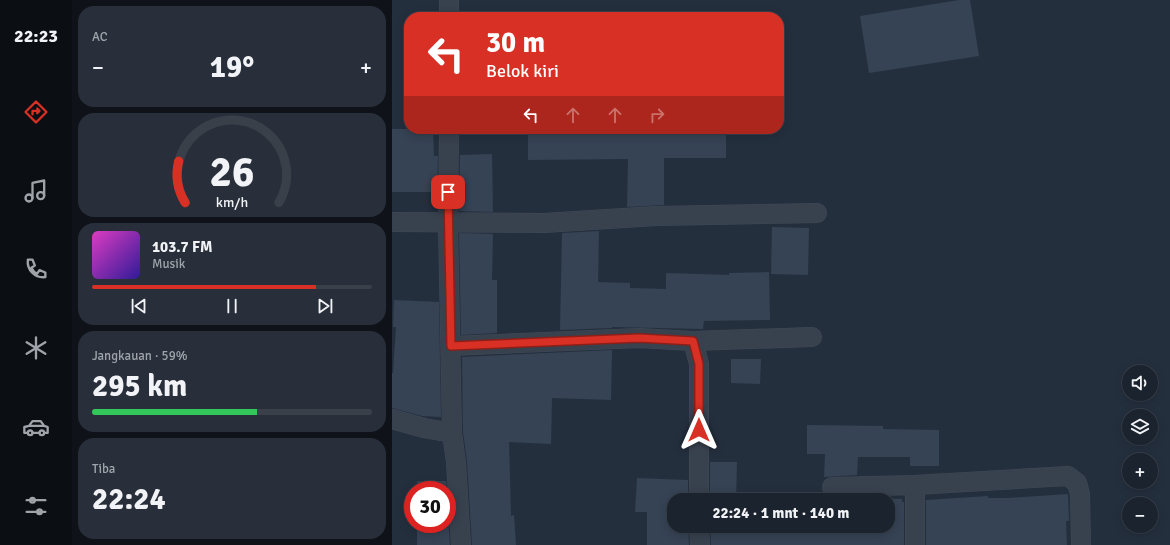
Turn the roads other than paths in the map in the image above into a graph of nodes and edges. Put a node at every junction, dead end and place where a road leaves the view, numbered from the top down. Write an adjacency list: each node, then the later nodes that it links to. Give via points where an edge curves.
1 (448, 0): 2 (street)
2 (449, 12)
3 (449, 134): 6 (street)
4 (817, 213): 6 (street)
5 (392, 222): 6 (street)
6 (448, 223): 9 (street)
7 (812, 337): 8 (street)
8 (693, 341): 9 (street, via 639,338); 14 (street, via 699,364)
9 (451, 346): 11 (street)
10 (392, 419): 11 (street)
11 (452, 433): 16 (street)
12 (915, 485): 13 (street); 18 (street); 19 (street, via 1068,476 1077,483 1080,494)
13 (832, 487)
14 (699, 493)
15 (699, 533): 17 (street)
16 (461, 545)
17 (700, 545)
18 (915, 545)
19 (1081, 545)

